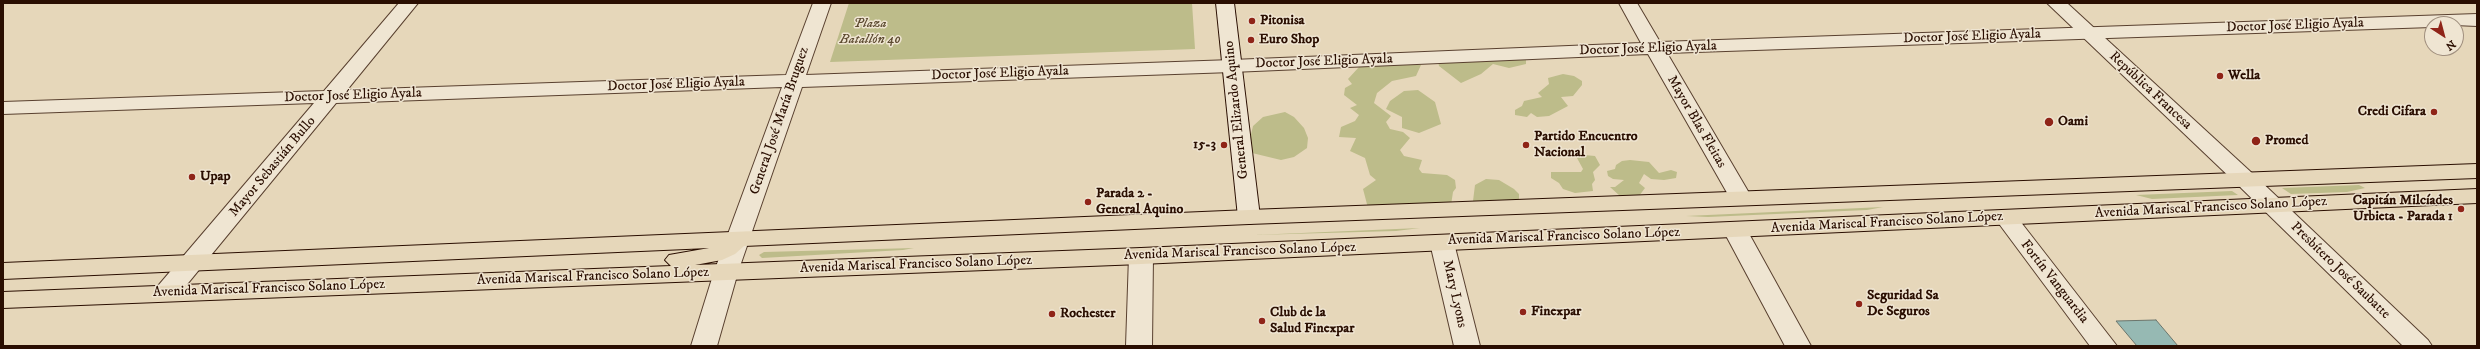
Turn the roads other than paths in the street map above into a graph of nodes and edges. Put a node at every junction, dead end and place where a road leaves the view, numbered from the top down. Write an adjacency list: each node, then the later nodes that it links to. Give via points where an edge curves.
1 (409, 3): 13 (street, Mayor Sebastián Bullo)
2 (822, 3): 12 (street, General José María Bruguez)
3 (1225, 3): 11 (street, General Elizardo Aquino)
4 (1628, 3): 10 (street, Mayor Blas Fleitas)
5 (2056, 3): 9 (street, República Francesa)
6 (2471, 3): 7 (street)
7 (2477, 7)
8 (2477, 20): 9 (street, Doctor José Eligio Ayala)
9 (2088, 33): 10 (street, Doctor José Eligio Ayala); 16 (street, República Francesa)
10 (1654, 48): 11 (street, Doctor José Eligio Ayala); 19 (street, Mayor Blas Fleitas)
11 (1232, 66): 12 (street, Doctor José Eligio Ayala); 22 (street, General Elizardo Aquino)
12 (794, 81): 13 (street, Doctor José Eligio Ayala); 25 (street, General José María Bruguez)
13 (331, 96): 14 (street, Doctor José Eligio Ayala); 28 (street, Mayor Sebastián Bullo)
14 (3, 108)
15 (2477, 171): 16 (highway, Avenida Mariscal Francisco Solano López)
16 (2245, 179): 19 (highway, Avenida Mariscal Francisco Solano López); 21 (street, Presbítero José Saubatte)
17 (2477, 185): 20 (highway, via 2429,190)
18 (2477, 196): 20 (highway, Avenida Mariscal Francisco Solano López)
19 (1741, 198): 22 (highway, Avenida Mariscal Francisco Solano López)
20 (2383, 200): 21 (highway, Avenida Mariscal Francisco Solano López)
21 (2272, 205): 23 (highway, Avenida Mariscal Francisco Solano López); 39 (street, Presbítero José Saubatte)
22 (1249, 217): 25 (highway, Avenida Mariscal Francisco Solano López)
23 (2005, 217): 24 (highway, Avenida Mariscal Francisco Solano López); 38 (street, Fortín Vanguardia)
24 (1735, 230): 26 (highway, Avenida Mariscal Francisco Solano López); 37 (street)
25 (738, 239): 28 (highway, Avenida Mariscal Francisco Solano López); 30 (street, General José María Bruguez); 31 (highway, via 727,249 701,258 424,272)
26 (1442, 243): 27 (highway, Avenida Mariscal Francisco Solano López); 36 (street, Mary Lyons)
27 (1141, 256): 30 (highway, Avenida Mariscal Francisco Solano López); 35 (street)
28 (193, 262): 29 (highway, Avenida Mariscal Francisco Solano López); 32 (street, Mayor Sebastián Bullo)
29 (3, 271)
30 (726, 272): 31 (highway, Avenida Mariscal Francisco Solano López); 34 (street, General José María Bruguez)
31 (350, 286): 32 (highway, Avenida Mariscal Francisco Solano López)
32 (166, 292): 33 (highway, Avenida Mariscal Francisco Solano López)
33 (3, 300)
34 (704, 346)
35 (1139, 346)
36 (1467, 346)
37 (1798, 346)
38 (2104, 346)
39 (2419, 346)

